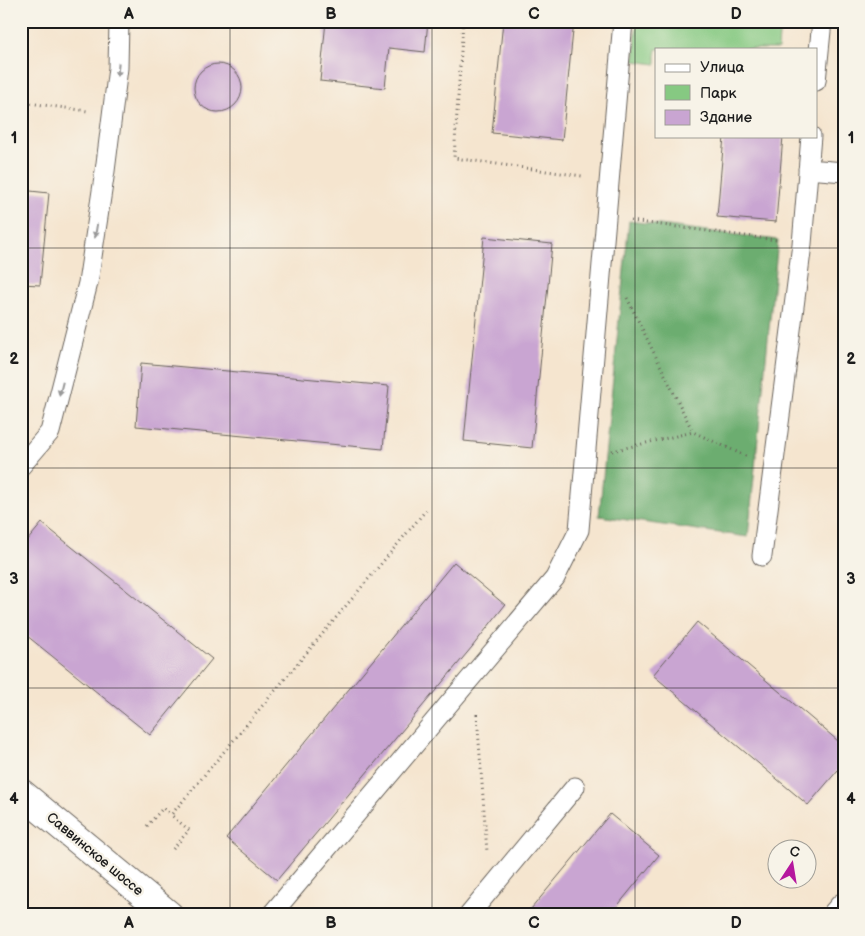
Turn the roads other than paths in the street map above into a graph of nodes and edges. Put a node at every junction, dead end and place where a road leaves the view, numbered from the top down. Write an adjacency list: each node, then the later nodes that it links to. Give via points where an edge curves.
1 (119, 21): 8 (lane, one-way to 8, via 113,114 88,283 50,432)
2 (623, 21): 14 (lane, via 579,530 555,578)
3 (822, 21): 4 (lane)
4 (818, 61)
5 (811, 138): 6 (lane)
6 (808, 168): 7 (lane); 9 (lane, via 802,244)
7 (844, 172)
8 (21, 466)
9 (762, 556)
10 (575, 787): 15 (lane)
11 (21, 793): 13 (street, Саввинское шоссе)
12 (844, 906): 16 (street)
13 (169, 915)
14 (271, 915)
15 (469, 915)
16 (837, 915)

